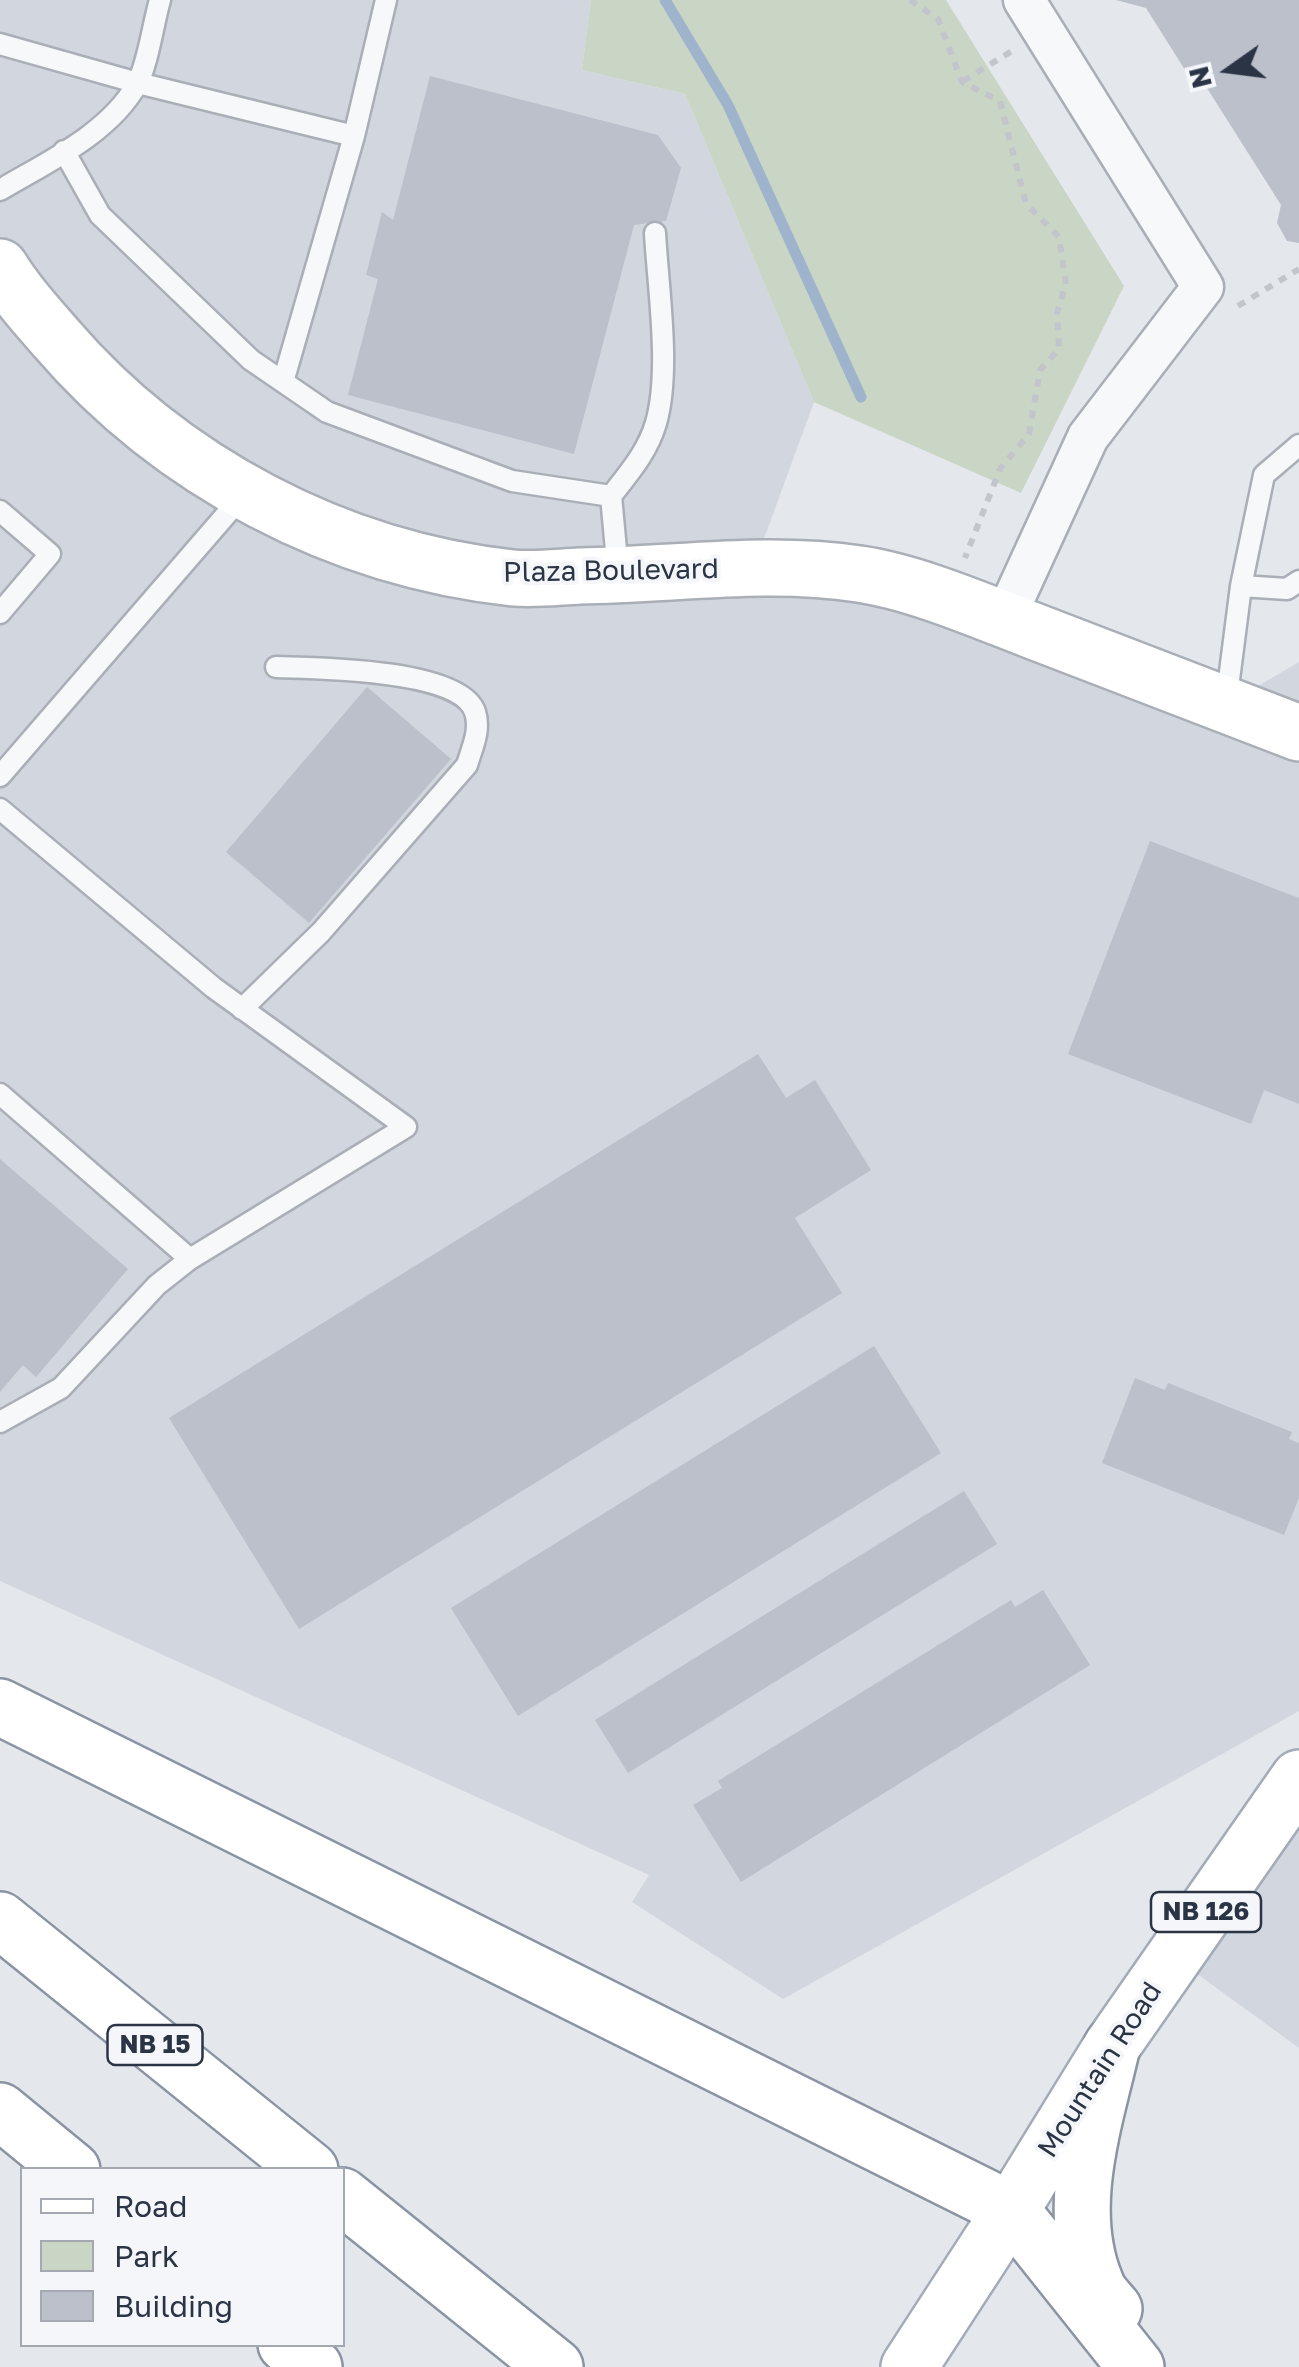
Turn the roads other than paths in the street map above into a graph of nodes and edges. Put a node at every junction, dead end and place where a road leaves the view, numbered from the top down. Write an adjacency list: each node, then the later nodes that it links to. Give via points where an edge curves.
1 (160, 0): 5 (lane)
2 (386, 0): 6 (lane)
3 (1034, 16): 20 (street, via 1203,287 1088,437)
4 (0, 44): 5 (lane)
5 (138, 83): 6 (lane); 7 (lane, via 104,122)
6 (354, 136): 11 (lane)
7 (64, 152): 8 (lane); 11 (lane, via 100,215 251,360)
8 (0, 190)
9 (655, 233): 14 (lane, via 662,379 656,423 639,462)
10 (0, 267): 13 (main road, Plaza Boulevard, via 93,378 159,438)
11 (283, 382): 14 (lane, via 327,412 512,481)
12 (1299, 445): 18 (lane, via 1264,475)
13 (246, 493): 16 (main road, Plaza Boulevard, via 322,530 404,557 514,578); 24 (lane)
14 (611, 496): 16 (lane)
15 (0, 511): 19 (lane, via 50,554)
16 (618, 576): 20 (main road, Plaza Boulevard, via 754,566 861,574)
17 (1299, 581): 18 (lane, via 1287,589)
18 (1242, 586): 22 (lane)
19 (0, 613)
20 (1004, 620): 22 (main road, Plaza Boulevard)
21 (276, 666): 26 (lane, via 368,670 457,690 474,709 477,735 467,765 321,932)
22 (1226, 705): 23 (main road, Plaza Boulevard)
23 (1299, 733)
24 (0, 776)
25 (0, 809): 26 (lane)
26 (242, 1009): 28 (lane, via 406,1128)
27 (0, 1094): 28 (lane)
28 (190, 1259): 29 (lane, via 156,1285 61,1388)
29 (0, 1422)
30 (0, 1707): 38 (main road)
31 (1299, 1778): 33 (main road, Mountain Road / NB 126)
32 (0, 1920): 36 (main road, NB 15)
33 (1112, 2046): 38 (main road, Mountain Road / NB 126); 44 (main road, via 1082,2183 1086,2244 1096,2286)
34 (0, 2111): 35 (main road)
35 (68, 2167)
36 (306, 2167)
37 (345, 2198): 41 (main road)
38 (1011, 2210): 42 (main road, Mountain Road / NB 126); 43 (main road)
39 (290, 2347): 40 (main road)
40 (314, 2367)
41 (555, 2367)
42 (909, 2367)
43 (1136, 2367)
44 (1159, 2367)

